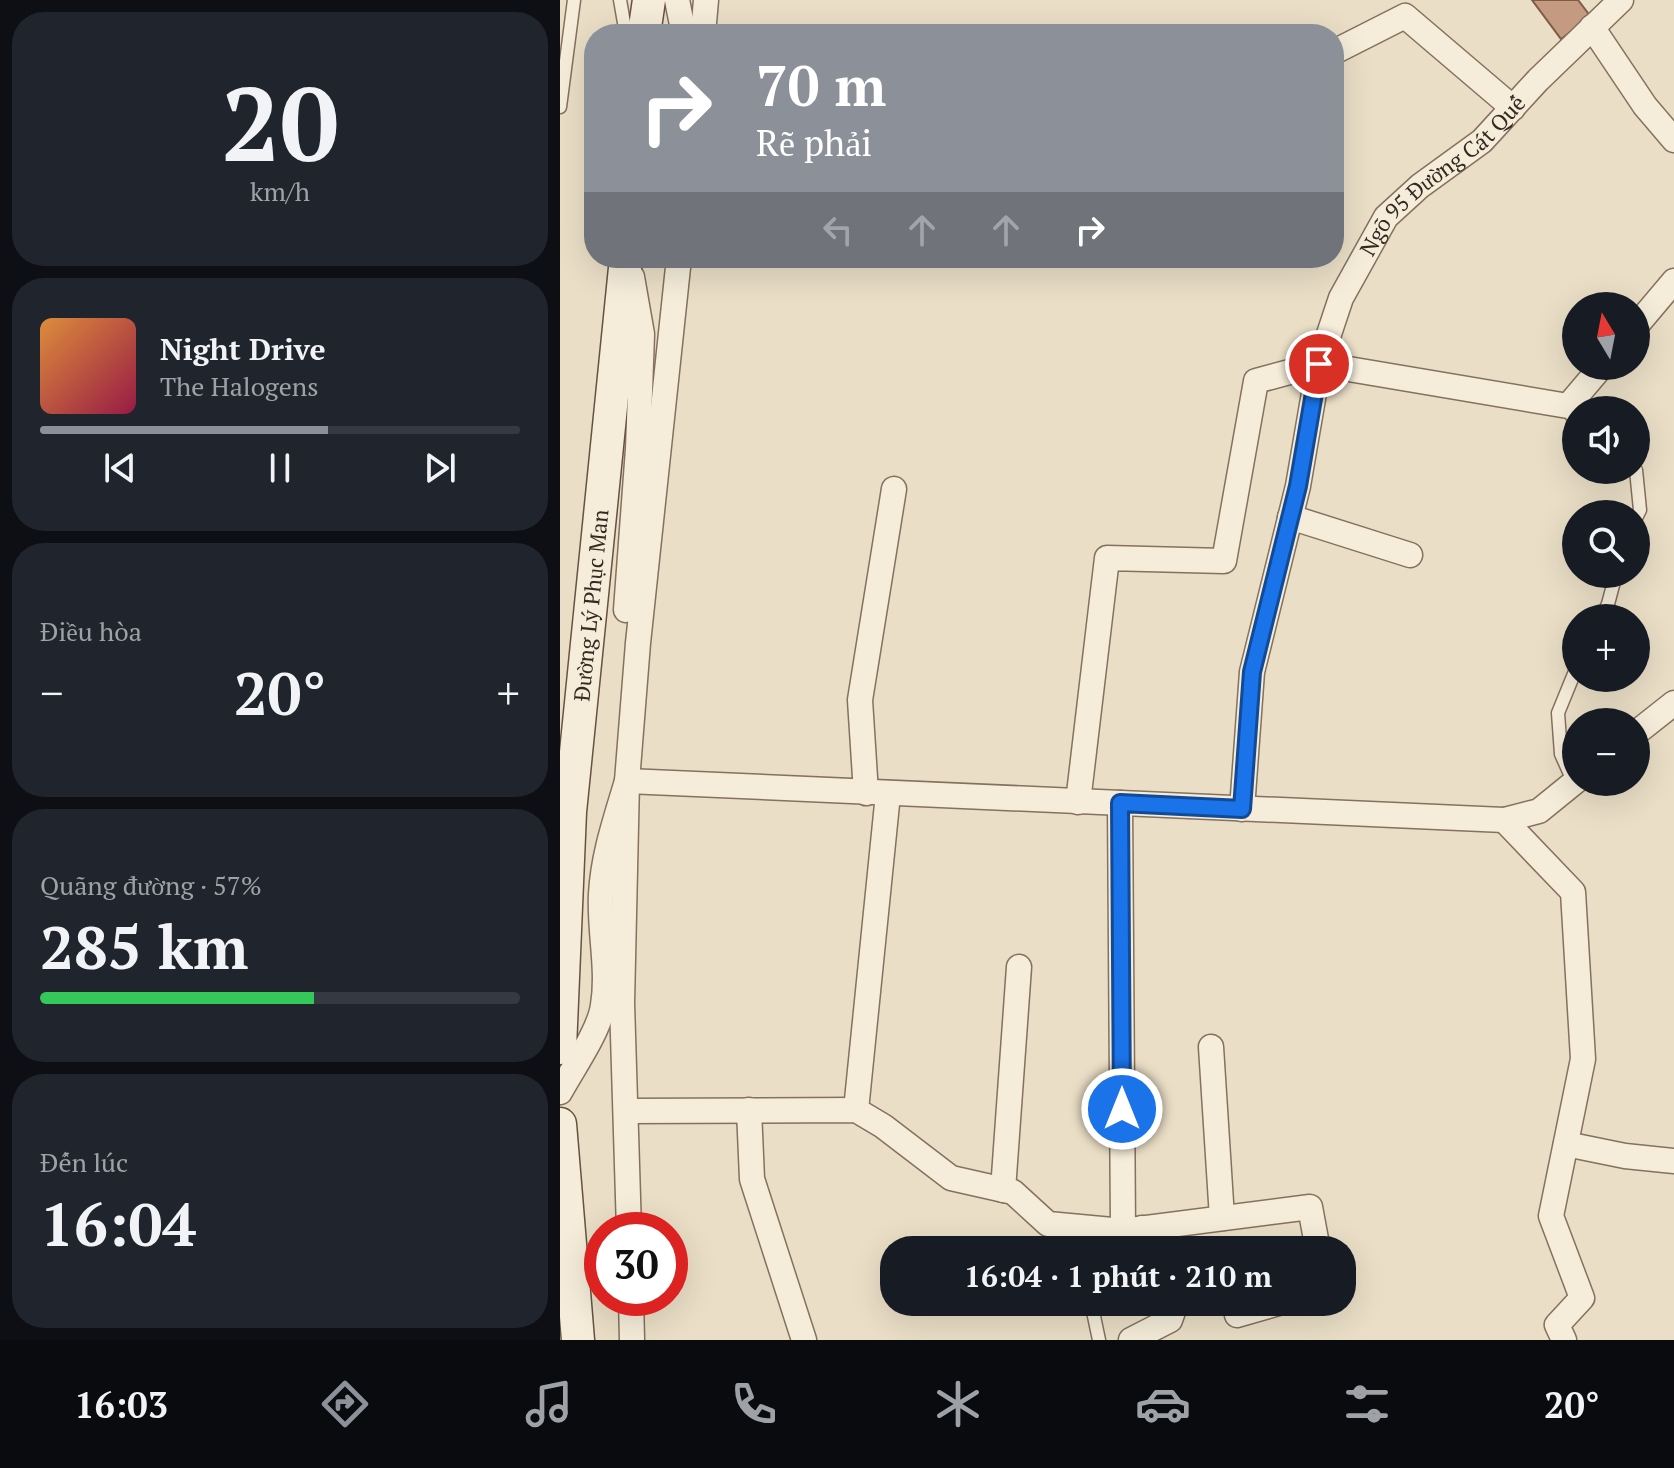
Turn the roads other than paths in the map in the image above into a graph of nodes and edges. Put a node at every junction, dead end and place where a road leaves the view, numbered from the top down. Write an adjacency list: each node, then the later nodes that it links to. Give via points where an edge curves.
1 (574, 0): 14 (lane)
2 (620, 0): 8 (lane)
3 (649, 0): 9 (main road)
4 (677, 0): 10 (street)
5 (706, 0): 11 (street)
6 (1621, 0): 12 (street, Ngõ 95 Đường Cát Quế)
7 (1404, 8): 13 (street); 15 (street)
8 (624, 24)
9 (645, 24)
10 (682, 24)
11 (704, 24)
12 (1592, 27): 15 (street, Ngõ 95 Đường Cát Quế); 16 (street)
13 (1344, 46)
14 (560, 107)
15 (1513, 108): 22 (street, Ngõ 95 Đường Cát Quế, via 1482,141 1386,217 1341,298)
16 (1674, 140)
17 (627, 268): 38 (main road, Đường Lý Phục Man)
18 (630, 268): 30 (street, via 642,334 625,603)
19 (678, 268): 30 (street)
20 (1674, 281): 21 (street)
21 (1650, 309)
22 (1319, 364): 23 (street); 25 (street, Ngõ 95 Đường Cát Quế); 35 (street, via 1256,381 1224,561 1107,558)
23 (1562, 414)
24 (894, 489): 34 (street, via 860,700)
25 (1290, 517): 26 (street); 37 (street, Ngõ 95 Đường Cát Quế, via 1252,672)
26 (1410, 555)
27 (1567, 692): 31 (lane, via 1558,713)
28 (1674, 703): 29 (street)
29 (1650, 722)
30 (629, 745): 32 (street)
31 (1562, 756)
32 (627, 781): 34 (street); 43 (street, via 607,847 601,893 603,1005 598,1026); 46 (street, via 622,1003)
33 (1562, 792): 39 (street, via 1539,811)
34 (877, 793): 35 (street); 45 (street)
35 (1078, 802): 36 (street)
36 (1120, 803): 37 (street); 55 (street)
37 (1242, 809): 39 (street)
38 (565, 820): 42 (main road, Đường Lý Phục Man)
39 (1504, 820): 48 (street, via 1573,892 1583,1059)
40 (1019, 967): 50 (street)
41 (1211, 1047): 52 (street)
42 (560, 1048)
43 (560, 1092)
44 (749, 1110): 45 (street); 46 (street); 62 (street, via 752,1179)
45 (856, 1110): 50 (street, via 951,1178)
46 (626, 1111): 51 (street)
47 (560, 1124): 60 (main road)
48 (1566, 1144): 49 (street); 65 (street, via 1551,1216 1582,1298 1557,1325)
49 (1674, 1161)
50 (1003, 1190): 53 (street, via 1013,1192)
51 (629, 1212)
52 (1222, 1218): 55 (street); 56 (street, via 1310,1207)
53 (1048, 1224): 54 (lane); 55 (street)
54 (1057, 1236)
55 (1139, 1236)
56 (1315, 1236)
57 (631, 1316): 61 (street)
58 (1094, 1316): 63 (lane)
59 (1171, 1316): 64 (street)
60 (578, 1340)
61 (632, 1340)
62 (804, 1340)
63 (1099, 1340)
64 (1131, 1340)
65 (1564, 1340)

